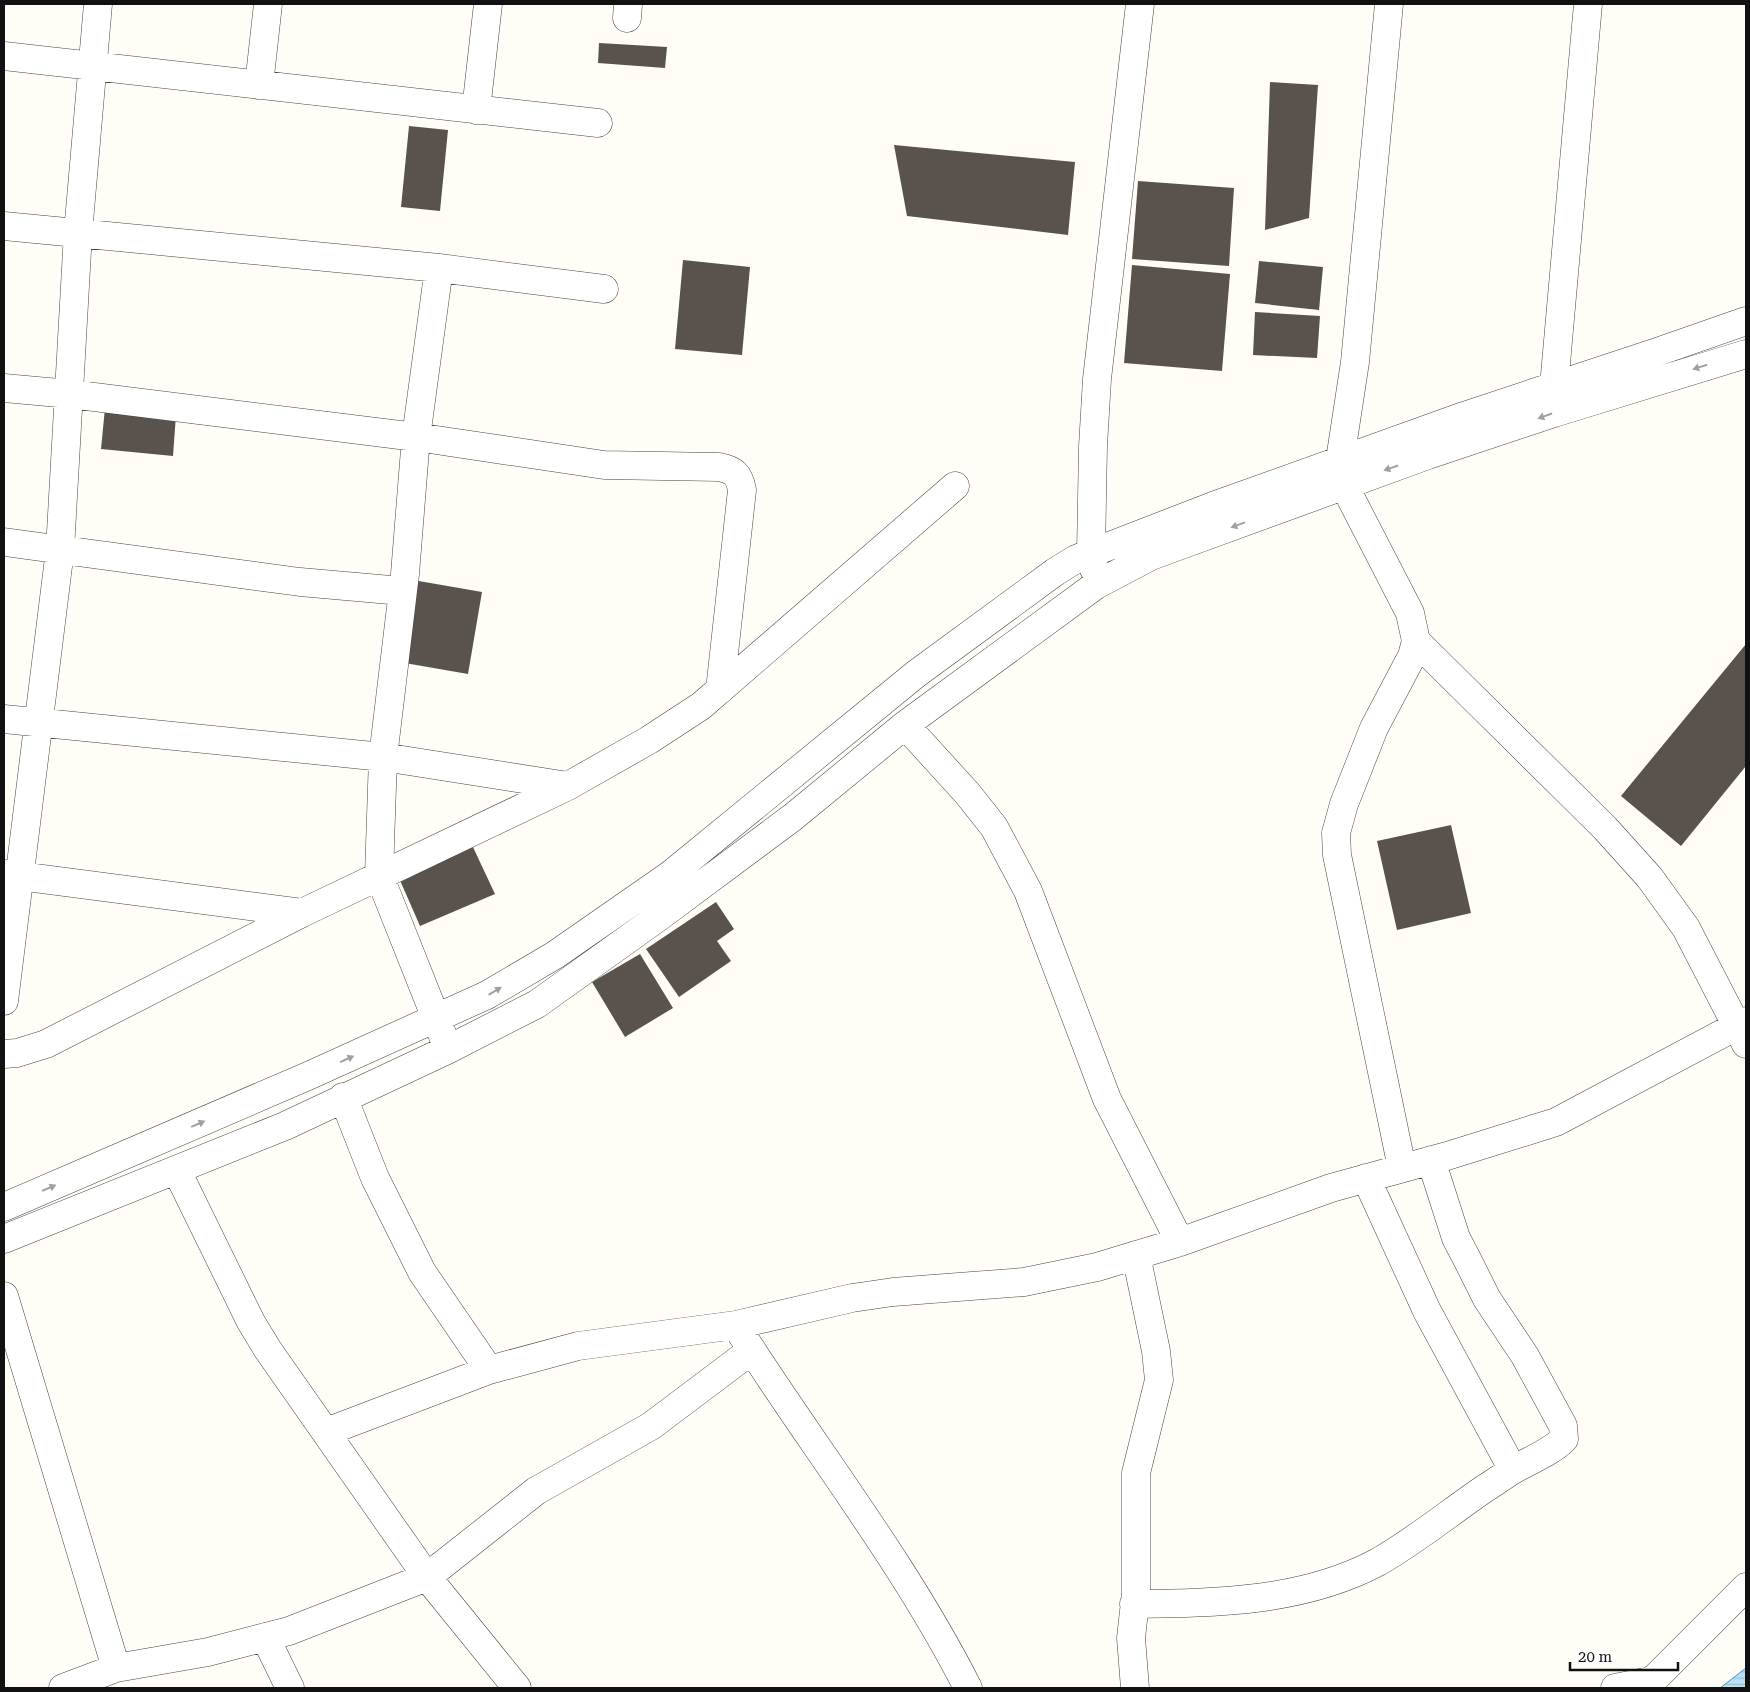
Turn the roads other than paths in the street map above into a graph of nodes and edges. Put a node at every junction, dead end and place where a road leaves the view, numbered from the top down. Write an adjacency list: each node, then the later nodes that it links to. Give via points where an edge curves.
1 (98, 4): 8 (street)
2 (268, 4): 9 (street)
3 (488, 4): 10 (street)
4 (1140, 4): 27 (street, via 1097,379)
5 (1389, 4): 22 (street, via 1355,362)
6 (1588, 4): 18 (street)
7 (4, 56): 8 (street)
8 (92, 65): 9 (street); 13 (street)
9 (259, 85): 10 (street)
10 (476, 110): 11 (street)
11 (598, 123)
12 (4, 226): 13 (street)
13 (78, 233): 14 (street); 20 (street)
14 (439, 268): 15 (street); 21 (street)
15 (604, 289)
16 (1746, 320): 18 (street)
17 (1746, 354): 24 (street, one-way to 24, via 1554,413 1378,472)
18 (1554, 386): 22 (street)
19 (4, 388): 20 (street)
20 (70, 394): 21 (street); 26 (street)
21 (416, 437): 29 (street); 31 (street, via 604,466 732,470 740,478 742,490)
22 (1340, 460): 27 (street)
23 (955, 486): 31 (street)
24 (1345, 487): 28 (street, one-way to 28, via 1151,556); 30 (street, via 1410,613)
25 (4, 542): 26 (street)
26 (60, 550): 29 (street, via 300,582); 33 (street)
27 (1091, 552): 28 (street); 41 (street, one-way to 27, via 487,995 617,913 670,875 916,674 1055,572)
28 (1096, 585): 34 (street)
29 (402, 591): 35 (street)
30 (1416, 641): 42 (street, via 1605,828 1650,878 1686,928); 47 (street, via 1412,656 1374,728 1336,833 1337,856)
31 (720, 690): 36 (street, via 649,740)
32 (4, 718): 33 (street)
33 (37, 722): 35 (street); 37 (street)
34 (905, 725): 43 (street, via 793,817 537,1004); 52 (street, via 994,827 1028,891 1107,1099)
35 (383, 757): 36 (street); 38 (street)
36 (568, 786): 38 (street)
37 (12, 875): 39 (street); 40 (street)
38 (379, 875): 39 (street); 41 (street)
39 (302, 913): 44 (street, via 46,1044 17,1054)
40 (4, 1001)
41 (434, 1019): 43 (street); 50 (street, one-way to 41)
42 (1743, 1030): 46 (street, via 1556,1122)
43 (449, 1049): 45 (street)
44 (4, 1054)
45 (343, 1097): 48 (street, via 285,1126); 57 (street, via 375,1178 422,1272)
46 (1431, 1160): 47 (street); 59 (street, via 1456,1238 1563,1426 1564,1439 1557,1446)
47 (1402, 1168): 49 (street)
48 (177, 1171): 51 (street); 58 (street, via 250,1322)
49 (1366, 1178): 52 (street); 59 (street, via 1427,1311)
50 (4, 1207)
51 (4, 1238)
52 (1180, 1242): 53 (street)
53 (1136, 1255): 55 (street, via 1052,1278 860,1297); 62 (street, via 1159,1380 1136,1473)
54 (4, 1296): 64 (street)
55 (736, 1325): 56 (street); 57 (street, via 578,1346)
56 (752, 1350): 60 (street, via 652,1426 536,1491); 68 (street, via 887,1552 951,1654)
57 (489, 1370): 58 (street)
58 (326, 1432): 60 (street)
59 (1513, 1470): 62 (street, via 1379,1561 1342,1577 1292,1594 1264,1598 1199,1604)
60 (426, 1577): 63 (street, via 289,1631); 67 (street)
61 (1746, 1587): 70 (street, via 1650,1681)
62 (1134, 1604): 69 (street, via 1132,1653)
63 (265, 1637): 64 (street, via 208,1652); 66 (street)
64 (116, 1668): 65 (street)
65 (63, 1688)
66 (290, 1688)
67 (517, 1688)
68 (968, 1688)
69 (1135, 1688)
70 (1615, 1688)

